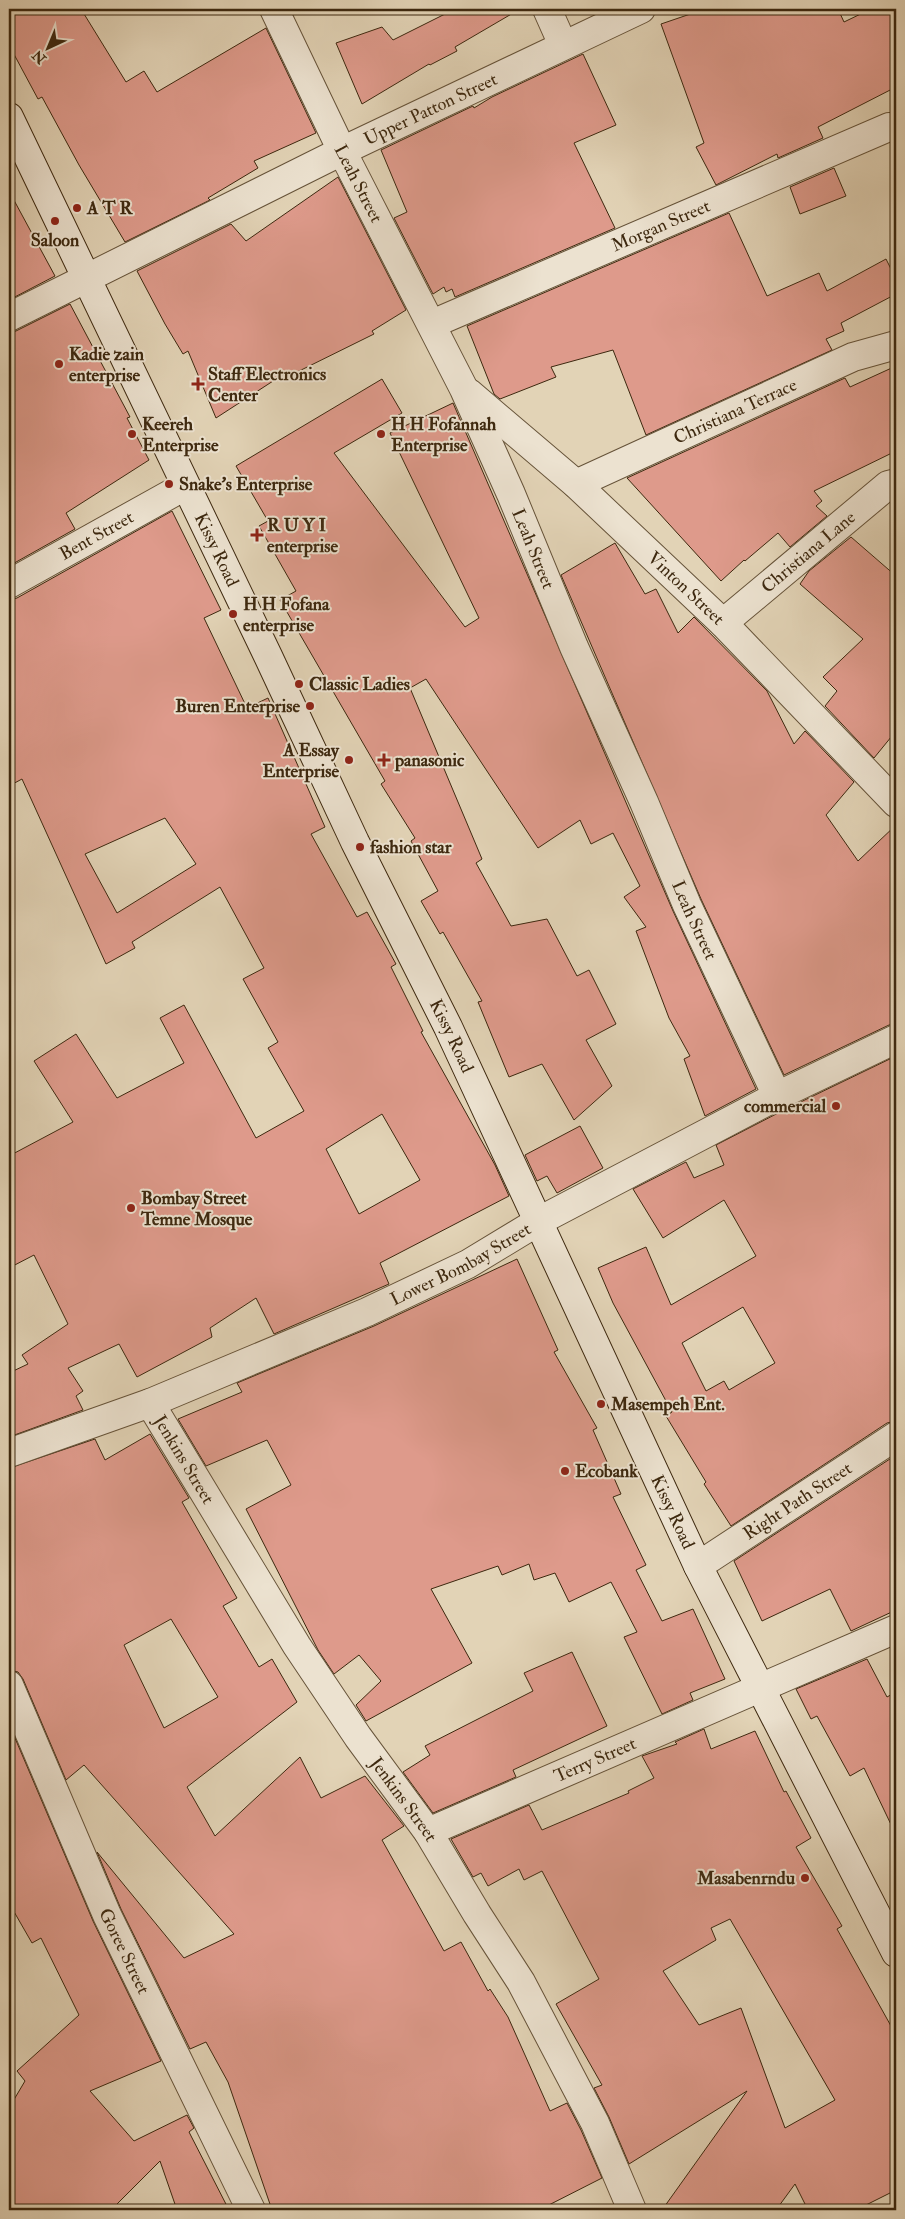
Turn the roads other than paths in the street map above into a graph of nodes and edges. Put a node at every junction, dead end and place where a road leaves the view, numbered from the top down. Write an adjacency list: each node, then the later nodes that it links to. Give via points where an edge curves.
1 (274, 9): 7 (street, Leah Street)
2 (547, 9): 4 (street)
3 (641, 9): 4 (street, Upper Patton Street)
4 (563, 46): 7 (street, Upper Patton Street)
5 (9, 117): 8 (street, Kissy Road)
6 (889, 127): 10 (street, Morgan Street)
7 (342, 151): 8 (street, Upper Patton Street); 10 (street, Leah Street)
8 (86, 280): 9 (street, Upper Patton Street); 15 (street, Kissy Road)
9 (9, 318)
10 (432, 324): 12 (street, Leah Street)
11 (896, 345): 14 (street, Christiana Terrace, via 853,357)
12 (464, 389): 14 (street, Vinton Street); 20 (street, Leah Street, via 688,905)
13 (896, 483): 17 (street, Christiana Lane, via 888,485)
14 (576, 484): 17 (street, Vinton Street)
15 (185, 486): 16 (street, Bent Street); 21 (street, Kissy Road)
16 (9, 584)
17 (723, 623): 18 (street, Vinton Street)
18 (896, 803)
19 (896, 1039): 20 (street, Lower Bombay Street)
20 (777, 1096): 21 (street, Lower Bombay Street)
21 (539, 1221): 22 (street, Lower Bombay Street, via 468,1264 367,1312); 25 (street, Kissy Road)
22 (150, 1403): 24 (street, Lower Bombay Street); 29 (street, Jenkins Street, via 297,1646 358,1737)
23 (896, 1436): 25 (street, Right Path Street)
24 (9, 1453)
25 (698, 1566): 28 (street, Kissy Road)
26 (896, 1629): 28 (street, Terry Street)
27 (9, 1686): 31 (street, Goree Street, via 107,1915)
28 (762, 1688): 29 (street, Terry Street); 30 (street, Kissy Road)
29 (428, 1832): 32 (street, Jenkins Street, via 521,1982 595,2123)
30 (896, 1953)
31 (251, 2210)
32 (632, 2210)

